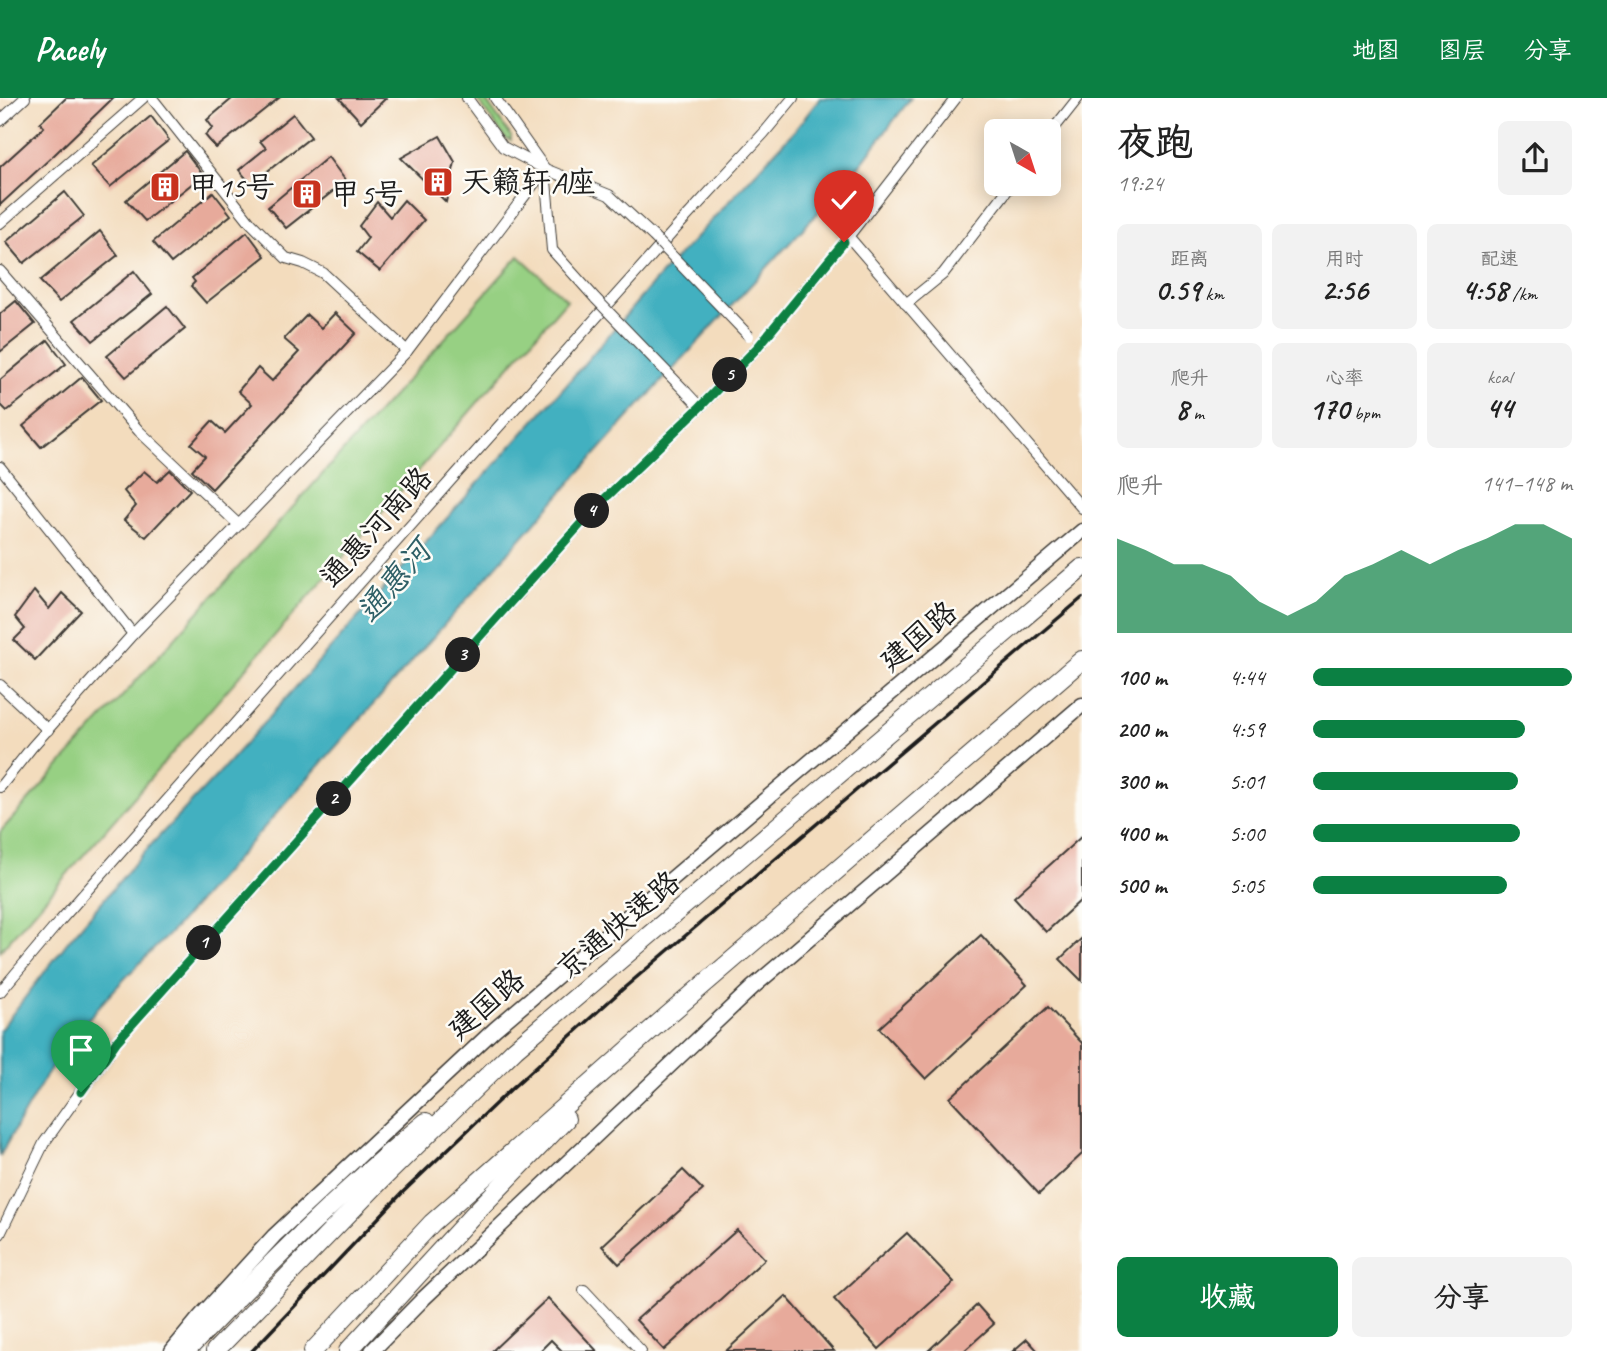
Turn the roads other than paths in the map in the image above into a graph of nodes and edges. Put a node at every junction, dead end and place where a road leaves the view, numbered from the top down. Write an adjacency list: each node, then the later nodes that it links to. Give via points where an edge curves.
1 (25, 98): 10 (street)
2 (144, 98): 13 (street)
3 (152, 98): 18 (street, via 251,223 286,258 323,273)
4 (467, 98): 11 (street, via 503,147)
5 (495, 98): 11 (street)
6 (793, 98): 31 (street, 通惠河南路)
7 (956, 98): 14 (street)
8 (1078, 98): 9 (street)
9 (1061, 120)
10 (0, 121)
11 (545, 169): 17 (street, bridge, via 609,195); 18 (street); 19 (street, bridge, via 552,250)
12 (1003, 196): 16 (street, via 943,274)
13 (0, 223)
14 (848, 236): 16 (street); 17 (street)
15 (0, 271): 22 (street, via 139,430)
16 (906, 304): 21 (street)
17 (757, 348): 19 (street)
18 (407, 351): 22 (street)
19 (700, 407): 34 (street, via 594,509 117,1041 44,1143)
20 (0, 467): 25 (street)
21 (1082, 508)
22 (239, 525): 25 (street)
23 (1082, 531): 36 (main road, 建国路, via 495,1029 274,1236)
24 (1082, 568): 33 (highway, 京通快速路)
25 (133, 634): 29 (street)
26 (1082, 660): 32 (highway)
27 (0, 685): 29 (street)
28 (1082, 705): 41 (main road, via 753,987)
29 (48, 730): 30 (street)
30 (0, 787)
31 (0, 992)
32 (660, 1022): 39 (highway, via 432,1223); 40 (highway)
33 (515, 1049): 37 (highway, via 386,1155); 38 (highway, 京通快速路)
34 (0, 1234)
35 (584, 1290): 42 (street)
36 (172, 1351)
37 (186, 1351)
38 (215, 1351)
39 (313, 1351)
40 (348, 1351)
41 (372, 1351)
42 (641, 1351)

